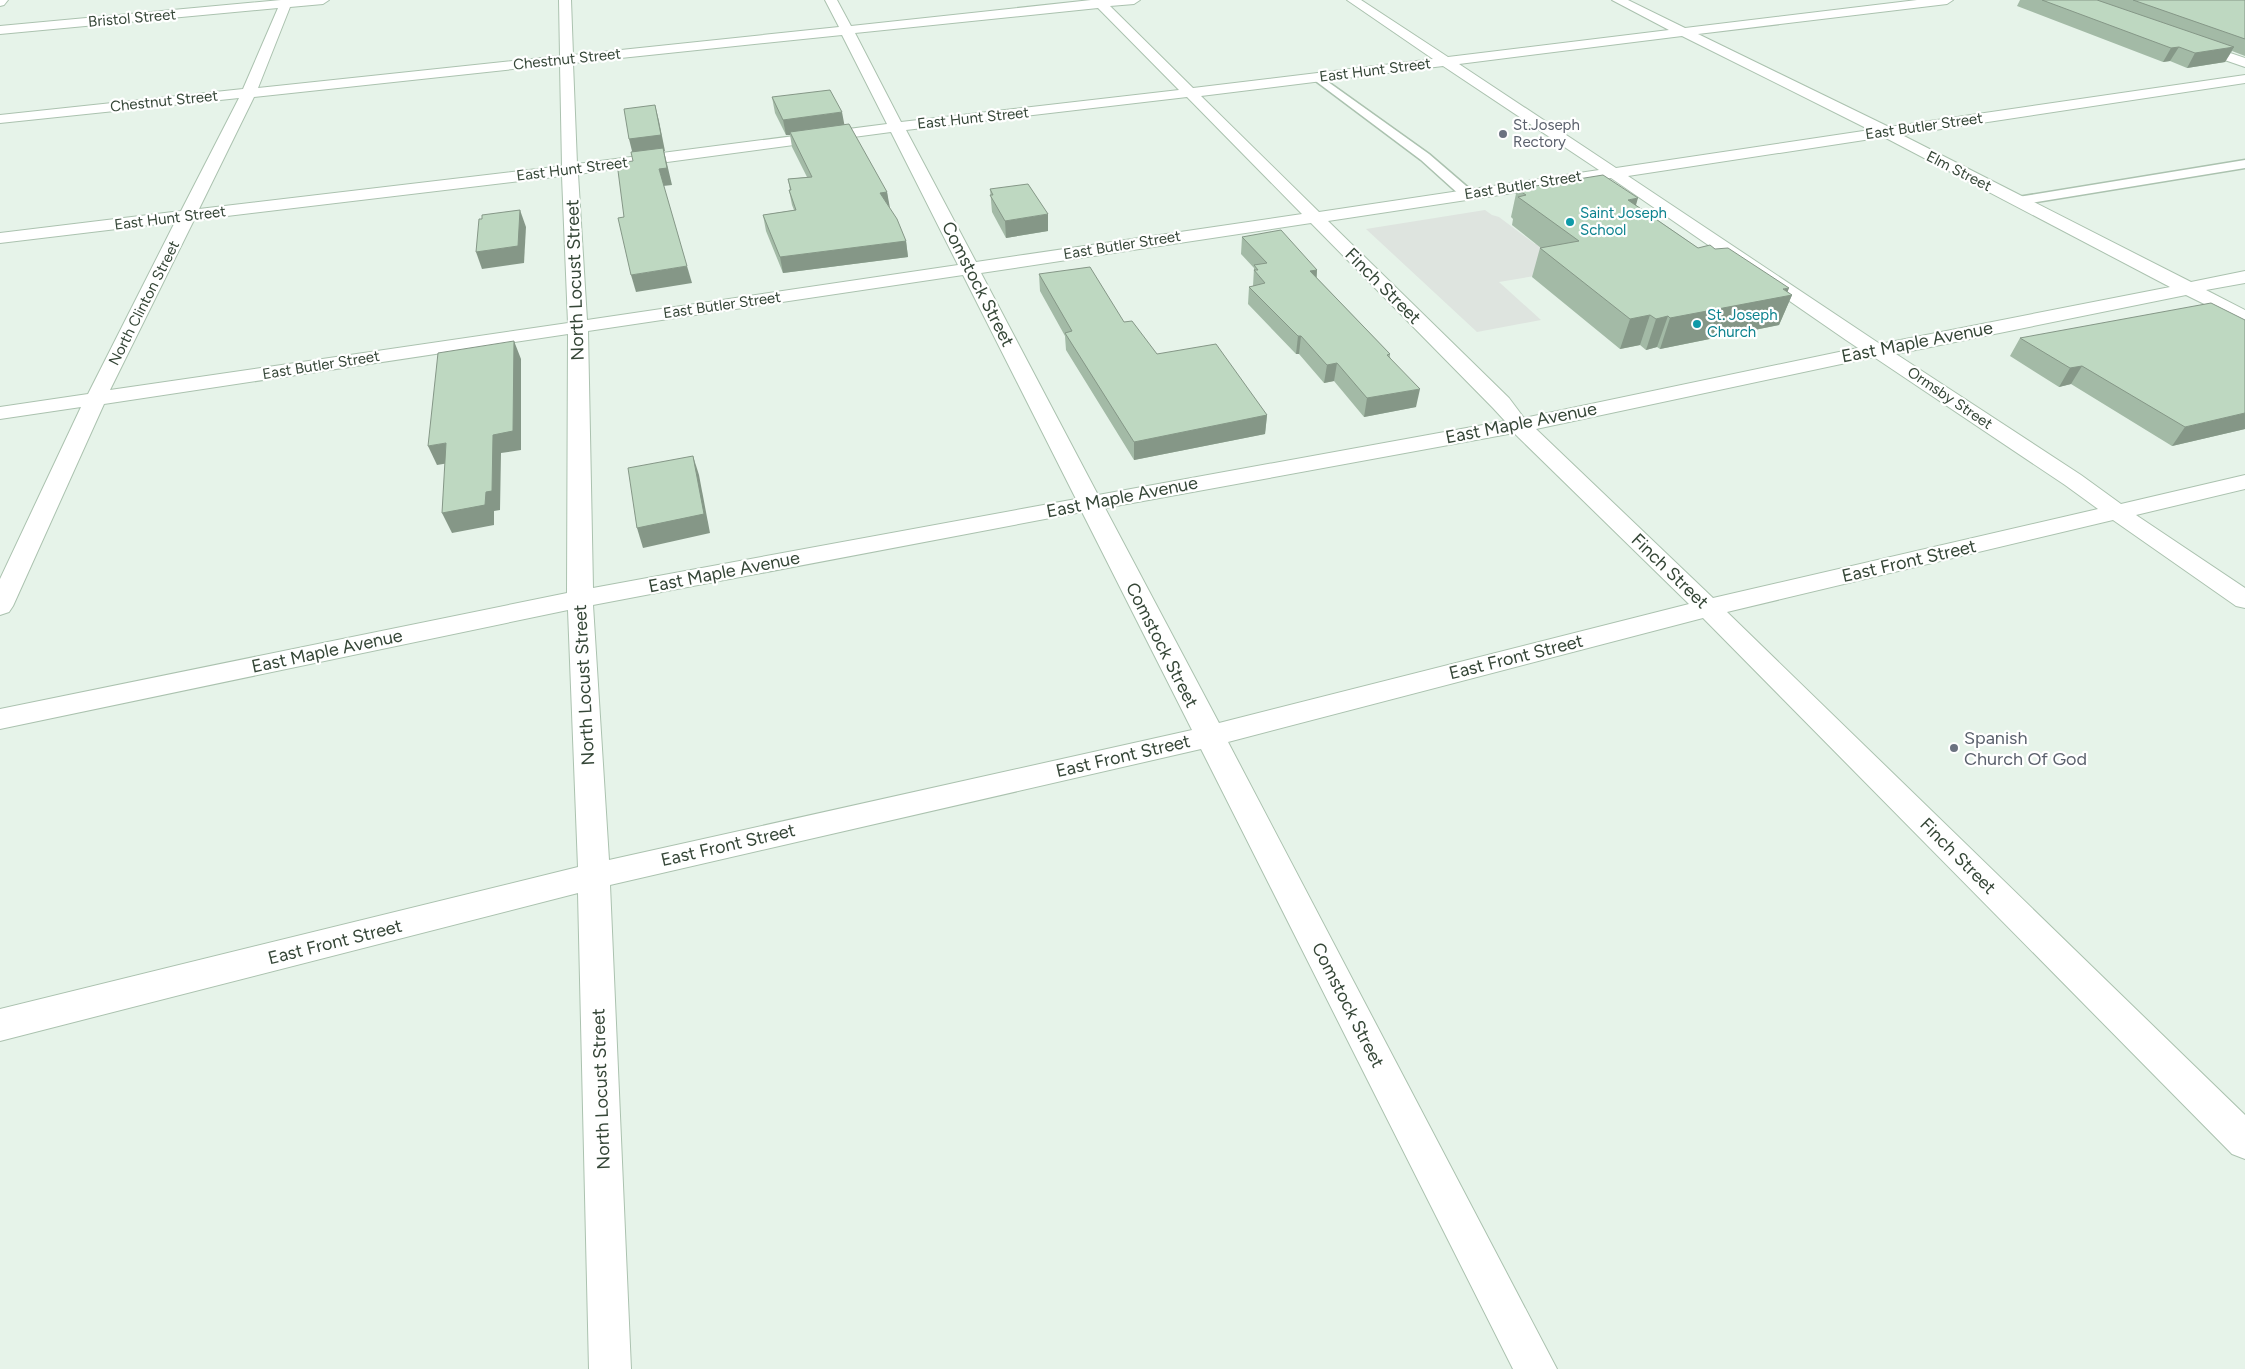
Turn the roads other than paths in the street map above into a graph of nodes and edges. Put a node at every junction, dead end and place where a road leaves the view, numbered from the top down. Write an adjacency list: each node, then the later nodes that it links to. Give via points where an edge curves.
1 (323, 0): 8 (street, Bristol Street)
2 (565, 0): 14 (street, North Locust Street)
3 (831, 0): 11 (street, Comstock Street)
4 (1134, 0): 9 (street, Chestnut Street)
5 (1354, 0): 15 (street, Ormsby Street)
6 (1618, 0): 12 (street, Elm Street)
7 (1947, 0): 12 (street, East Hunt Street)
8 (287, 2): 10 (street, Bristol Street); 19 (street, North Clinton Street)
9 (1099, 2): 11 (street, Chestnut Street); 20 (street, Finch Street)
10 (0, 30)
11 (847, 30): 14 (street, Chestnut Street); 22 (street, Comstock Street)
12 (1684, 32): 15 (street, East Hunt Street); 23 (street, Elm Street)
13 (2181, 40): 16 (street)
14 (567, 59): 19 (street, Chestnut Street); 25 (street, North Locust Street)
15 (1445, 61): 17 (street, East Hunt Street); 26 (street, Ormsby Street)
16 (2245, 64)
17 (1317, 77): 20 (street, East Hunt Street); 27 (lane, via 1425,158)
18 (2245, 79): 23 (street, East Butler Street)
19 (249, 92): 21 (street, Chestnut Street); 29 (street, North Clinton Street)
20 (1189, 92): 22 (street, East Hunt Street); 30 (street, Finch Street)
21 (0, 119)
22 (898, 126): 25 (street, East Hunt Street); 32 (street, Comstock Street)
23 (1884, 132): 26 (street, East Butler Street); 28 (street, Elm Street)
24 (2245, 164): 28 (lane)
25 (570, 170): 29 (street, East Hunt Street); 36 (street, North Locust Street)
26 (1611, 172): 27 (street, East Butler Street); 37 (street, Ormsby Street)
27 (1466, 194): 30 (street, East Butler Street)
28 (2018, 201): 34 (street, Elm Street)
29 (186, 216): 31 (street, East Hunt Street); 38 (street, North Clinton Street)
30 (1313, 217): 32 (street, East Butler Street); 40 (street, Finch Street, via 1494,396)
31 (0, 238)
32 (970, 268): 36 (street, East Butler Street); 42 (street, Comstock Street)
33 (2245, 277): 34 (street, East Maple Avenue)
34 (2188, 288): 35 (street, Elm Street); 37 (street, East Maple Avenue)
35 (2245, 318)
36 (578, 326): 38 (street, East Butler Street); 44 (street, North Locust Street)
37 (1876, 351): 40 (street, East Maple Avenue); 43 (street, Ormsby Street, via 2074,480)
38 (96, 399): 39 (street, East Butler Street); 46 (street, North Clinton Street)
39 (0, 413)
40 (1518, 424): 42 (street, East Maple Avenue); 47 (street, Finch Street)
41 (2245, 482): 43 (street, East Front Street)
42 (1090, 504): 44 (street, East Maple Avenue); 49 (street, Comstock Street)
43 (2117, 513): 45 (street, Ormsby Street); 47 (street, East Front Street)
44 (580, 599): 48 (street, East Maple Avenue); 50 (street, North Locust Street)
45 (2245, 600)
46 (0, 606)
47 (1708, 608): 49 (street, East Front Street); 52 (street, Finch Street)
48 (0, 719)
49 (1210, 736): 50 (street, East Front Street); 54 (street, Comstock Street)
50 (594, 877): 51 (street, East Front Street); 53 (street, North Locust Street)
51 (0, 1025)
52 (2245, 1141)
53 (610, 1369)
54 (1536, 1369)

